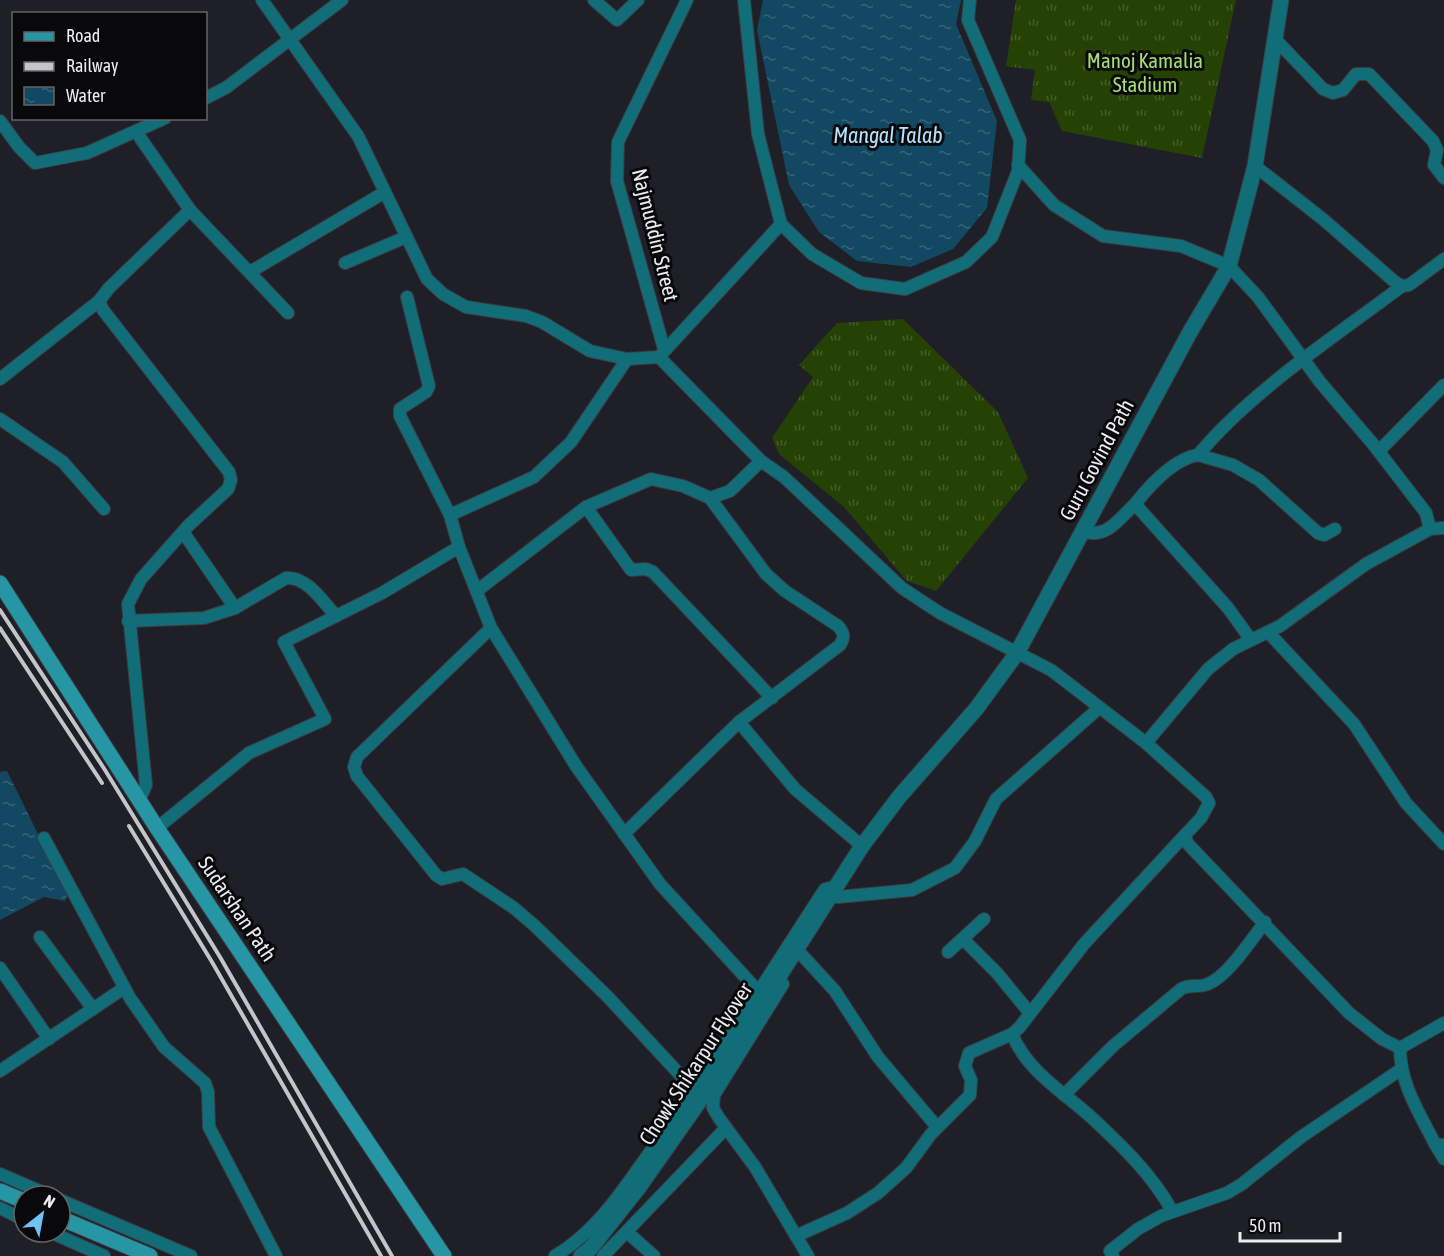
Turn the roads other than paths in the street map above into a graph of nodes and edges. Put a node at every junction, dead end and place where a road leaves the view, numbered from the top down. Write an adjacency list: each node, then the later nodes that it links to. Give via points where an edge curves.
1 (262, 0): 11 (street)
2 (342, 0): 11 (street)
3 (594, 0): 4 (street, via 617,20)
4 (638, 0)
5 (678, 0): 6 (street)
6 (682, 0)
7 (687, 0): 34 (street, Najmuddin Street, via 618,142 617,181)
8 (744, 0): 24 (street, via 758,134)
9 (970, 0): 19 (street, via 968,20 1020,140)
10 (1281, 0): 12 (street, Guru Govind Path)
11 (291, 38): 13 (street, via 227,87); 22 (street, via 358,136)
12 (1274, 38): 18 (street, via 1323,89 1333,93 1343,90 1356,74 1369,74 1433,141); 20 (street, Guru Govind Path)
13 (207, 97)
14 (161, 120): 16 (street)
15 (0, 121): 16 (street, via 35,163 87,153)
16 (136, 133): 23 (street)
17 (1444, 149): 18 (street)
18 (1435, 159): 21 (street, via 1436,169)
19 (1018, 165): 24 (street, via 992,237 966,262 905,289 861,283 812,254); 28 (street, via 1054,206 1103,236 1181,246)
20 (1255, 166): 28 (street, Guru Govind Path); 30 (street)
21 (1444, 178)
22 (385, 192): 25 (street); 29 (street)
23 (190, 210): 29 (street); 32 (street)
24 (781, 224): 34 (street)
25 (406, 237): 27 (street); 35 (street, via 427,279 458,303 542,321 590,351)
26 (1444, 259): 30 (street)
27 (345, 263)
28 (1229, 266): 36 (street, via 1258,297); 51 (street, Guru Govind Path)
29 (250, 272): 33 (street)
30 (1402, 286): 36 (street)
31 (407, 297): 47 (street, via 429,386 400,409 400,416)
32 (99, 301): 37 (street); 52 (street, via 229,472 228,489)
33 (288, 314)
34 (661, 353): 35 (street); 42 (street)
35 (627, 359): 47 (street, via 571,442 534,477)
36 (1304, 361): 40 (street); 41 (street, via 1219,431)
37 (0, 379)
38 (1444, 385): 40 (street)
39 (0, 419): 46 (street, via 63,462)
40 (1379, 451): 50 (street, via 1426,513)
41 (1198, 455): 44 (street, via 1174,466); 49 (street, via 1233,465 1259,480 1318,533 1324,535)
42 (761, 461): 43 (street, via 730,491); 62 (street, via 784,477 902,588 940,613)
43 (710, 498): 45 (street, via 683,486 651,479); 63 (street, via 766,574 843,632 840,645)
44 (1135, 504): 51 (street, via 1102,533); 61 (street, via 1228,608)
45 (586, 507): 55 (street); 63 (street, via 631,570 652,572)
46 (104, 510)
47 (450, 515): 53 (street)
48 (1444, 528): 50 (street)
49 (1335, 529)
50 (1430, 529): 60 (street, via 1366,564)
51 (1083, 531): 62 (street, Guru Govind Path)
52 (183, 532): 56 (street); 58 (street, via 133,590)
53 (459, 547): 55 (street); 57 (street)
54 (0, 583): 67 (main road, Sudarshan Path)
55 (478, 590): 59 (street)
56 (235, 608): 57 (street, via 286,578 295,577); 58 (street, via 204,618)
57 (336, 616): 68 (street, via 284,642 325,719 249,753)
58 (128, 621): 67 (street, via 139,688 146,785)
59 (491, 628): 69 (street, via 576,766); 92 (street, via 357,757 357,776 436,875 442,879 463,874 514,908 608,997)
60 (1268, 632): 61 (street); 72 (street, via 1354,724 1406,803)
61 (1251, 640): 66 (street, via 1208,669)
62 (1017, 653): 64 (street, via 1051,670); 73 (street, Guru Govind Path, via 976,709 899,796)
63 (772, 698): 65 (street)
64 (1099, 708): 66 (street); 74 (street, via 996,800 969,852 955,868 912,890)
65 (739, 722): 69 (street); 73 (street, via 795,789)
66 (1146, 743): 70 (street, via 1209,803)
67 (139, 801): 68 (main road, Sudarshan Path)
68 (157, 828): 111 (main road, Sudarshan Path)
69 (624, 834): 83 (street, via 660,884)
70 (1184, 836): 76 (street, via 1199,857); 85 (street, via 1084,944)
71 (44, 838): 82 (street)
72 (1444, 844)
73 (862, 846): 74 (street, Guru Govind Path)
74 (836, 892): 80 (street); 83 (street, via 825,889); 113 (street, Chowk Shikarpur Flyover, via 703,1096 639,1187)
75 (984, 919): 78 (street)
76 (1264, 922): 89 (street, via 1349,1013); 93 (street, via 1225,971 1208,984 1181,989 1107,1051)
77 (40, 937): 84 (street)
78 (963, 939): 79 (street); 85 (street)
79 (948, 952)
80 (801, 954): 94 (street, via 835,991 882,1062); 95 (street, via 714,1095 713,1108)
81 (0, 968): 88 (street)
82 (124, 988): 84 (street); 110 (street, via 164,1047 205,1083 208,1127)
83 (758, 991): 92 (street)
84 (93, 1009): 88 (street)
85 (1029, 1012): 87 (street)
86 (1444, 1023): 89 (street)
87 (1011, 1034): 93 (street, via 1034,1068); 94 (street, via 969,1053 964,1066 971,1080 970,1095)
88 (49, 1039): 91 (street)
89 (1400, 1048): 90 (street)
90 (1400, 1070): 96 (street); 101 (street, via 1301,1137 1242,1184)
91 (0, 1071)
92 (695, 1091): 112 (street, via 602,1218)
93 (1064, 1095): 101 (street, via 1149,1176)
94 (937, 1127): 104 (street, via 906,1168 878,1193 848,1213)
95 (725, 1129): 103 (street); 104 (street, via 755,1167)
96 (1439, 1144): 97 (street)
97 (1444, 1159)
98 (0, 1174): 99 (street)
99 (23, 1184)
100 (72, 1205): 109 (street)
101 (1173, 1211): 106 (street, via 1138,1229)
102 (72, 1223): 108 (main road)
103 (627, 1232): 114 (street); 115 (street)
104 (796, 1236): 116 (street)
105 (72, 1242): 107 (street)
106 (1109, 1254)
107 (104, 1256)
108 (150, 1256)
109 (191, 1256)
110 (276, 1256)
111 (444, 1256)
112 (555, 1256)
113 (581, 1256)
114 (603, 1256)
115 (654, 1256)
116 (808, 1256)

